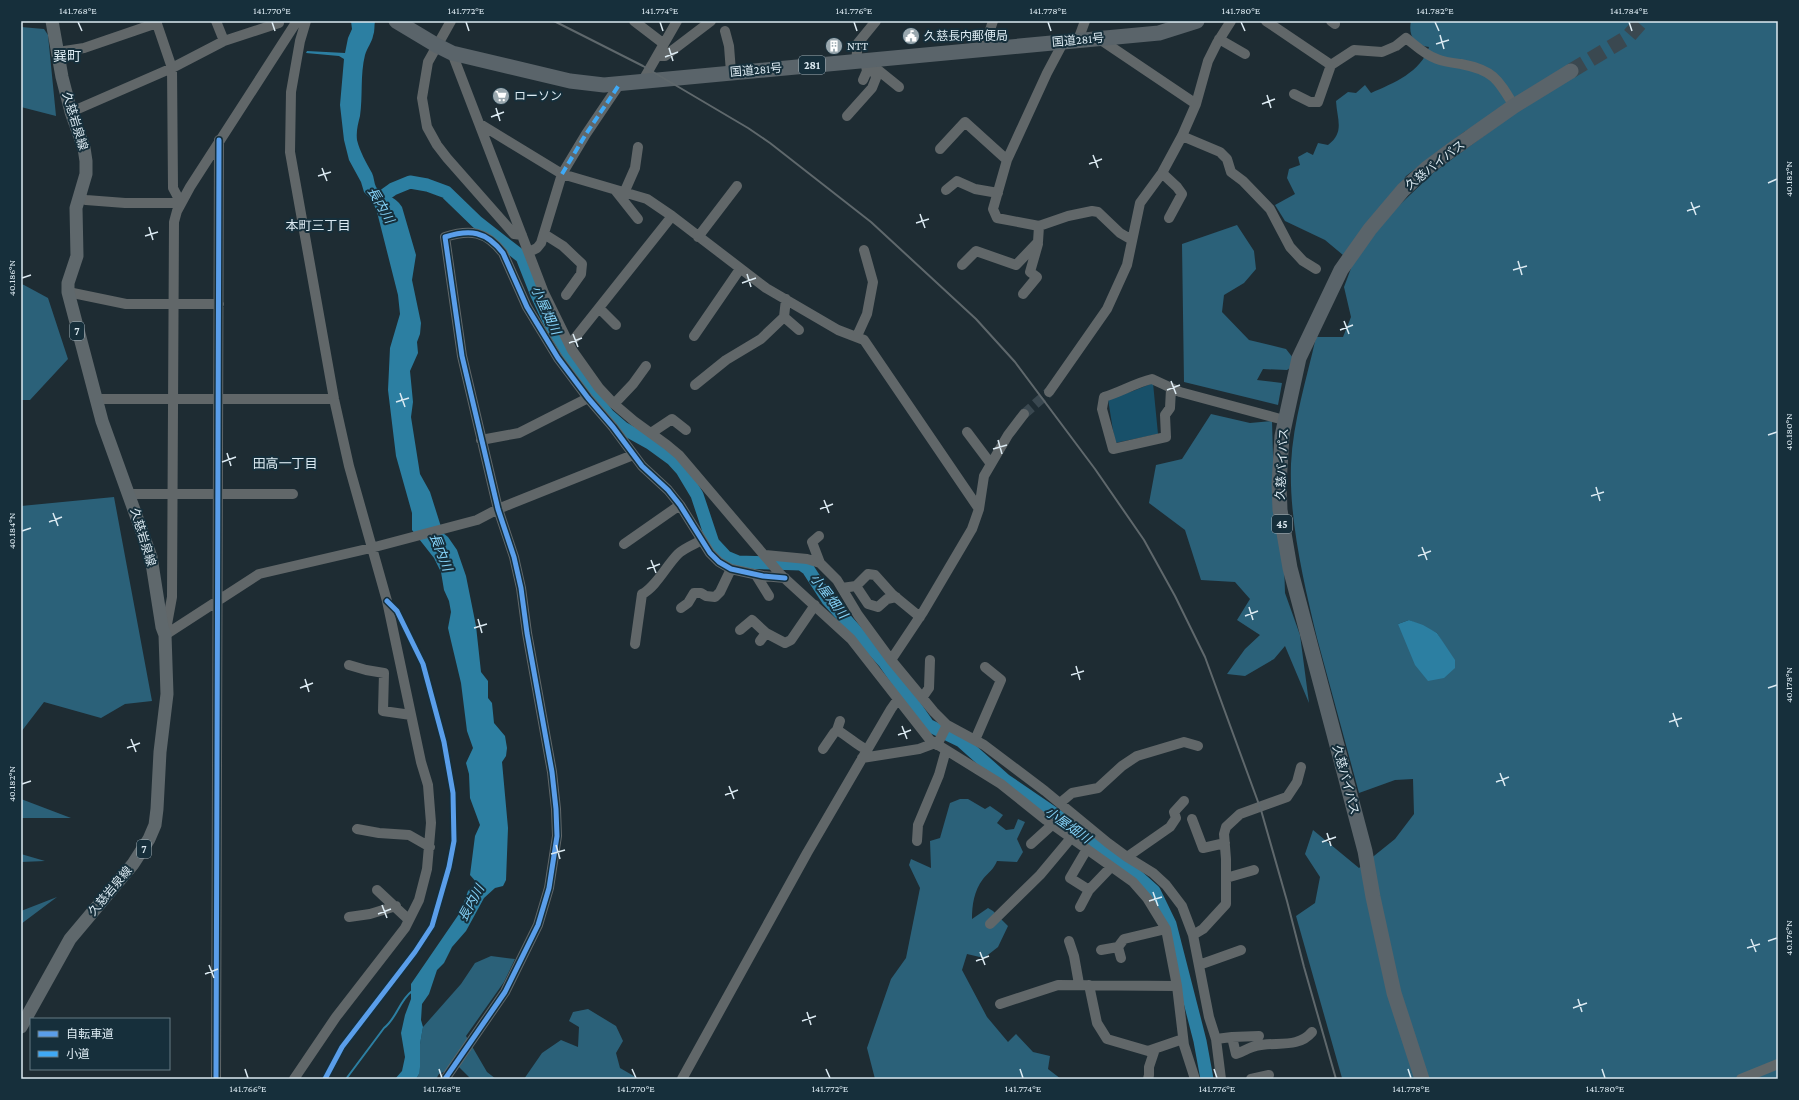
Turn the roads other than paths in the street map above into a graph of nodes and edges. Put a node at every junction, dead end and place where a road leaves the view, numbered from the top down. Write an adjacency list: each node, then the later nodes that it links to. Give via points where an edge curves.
1 (52, 21): 27 (main road, 久慈岩泉線 / 7)
2 (216, 21): 23 (street)
3 (297, 21): 19 (street)
4 (306, 21): 96 (street, via 291,92 290,152)
5 (396, 21): 24 (highway, 国道281号 / 281)
6 (451, 21): 24 (street)
7 (634, 21): 25 (street)
8 (677, 21): 25 (street)
9 (711, 21): 30 (street, via 665,56)
10 (876, 21): 31 (street, via 858,44)
11 (993, 21): 26 (street, via 987,39)
12 (1084, 21): 22 (street)
13 (1197, 21): 20 (highway, 国道281号 / 281, via 1159,33)
14 (1231, 21): 21 (street)
15 (1266, 21): 32 (street)
16 (156, 22): 27 (street, via 84,48); 33 (street)
17 (278, 22): 19 (street); 23 (street)
18 (725, 31): 35 (street)
19 (285, 38): 47 (street)
20 (1098, 38): 22 (highway, 国道281号 / 281); 41 (street)
21 (1219, 39): 29 (street); 41 (street, via 1208,61)
22 (1071, 40): 26 (highway, 国道281号 / 281); 50 (street, via 1047,73)
23 (224, 41): 33 (street)
24 (433, 44): 28 (highway, 国道281号 / 281); 64 (street, via 422,98 427,127 447,158 514,234)
25 (664, 44): 30 (street)
26 (987, 49): 31 (highway, 国道281号 / 281)
27 (58, 52): 43 (main road, 久慈岩泉線 / 7)
28 (452, 53): 38 (highway, 国道281号 / 281, via 576,82); 45 (street)
29 (1246, 54)
30 (657, 56): 37 (street)
31 (865, 62): 35 (highway, 国道281号 / 281); 36 (street, via 867,71); 39 (street); 44 (street, via 876,78 872,88)
32 (1331, 65): 40 (street, via 1318,102 1310,102); 42 (street, via 1354,50 1382,52 1406,38 1436,59 1474,66 1486,71 1502,85)
33 (172, 68): 43 (street); 58 (street, via 173,188)
34 (1571, 71): 42 (highway, 久慈バイパス / 45)
35 (731, 72): 37 (highway, 国道281号 / 281)
36 (863, 80)
37 (642, 82): 38 (highway, 国道281号 / 281)
38 (619, 85): 52 (street)
39 (900, 87)
40 (1294, 94)
41 (1196, 104): 46 (street)
42 (1514, 106): 99 (highway, 久慈バイパス / 45, via 1432,164 1403,190 1351,255 1332,288 1299,358)
43 (71, 112): 57 (main road, 久慈岩泉線 / 7, via 86,161 86,174)
44 (847, 116)
45 (480, 124): 52 (street); 64 (street)
46 (1182, 136): 51 (street); 72 (street, via 1220,152 1227,159 1231,172 1244,181 1270,209 1290,247 1303,262)
47 (220, 140): 58 (street); 78 (street)
48 (638, 147): 55 (street, via 635,168)
49 (940, 148): 50 (street, via 965,122)
50 (1007, 160): 56 (street)
51 (1162, 173): 61 (street, via 1182,194); 66 (street, via 1140,203)
52 (562, 174): 55 (street); 63 (street)
53 (737, 186): 65 (street)
54 (946, 190): 56 (street, via 957,181 975,189)
55 (620, 191): 59 (street, via 647,199); 60 (street)
56 (998, 193): 62 (street, via 993,209 997,218)
57 (80, 198): 58 (street, via 126,203); 73 (main road, 久慈岩泉線 / 7, via 75,216 76,256)
58 (181, 203): 77 (street, via 173,228)
59 (672, 216): 65 (street); 79 (street)
60 (638, 218)
61 (1169, 218)
62 (1039, 226): 66 (street, via 1092,211 1098,212 1120,233); 67 (street)
63 (544, 234): 69 (street, via 537,248); 75 (street, via 563,246 582,264 581,274)
64 (522, 235): 69 (street)
65 (698, 237): 71 (street)
66 (1132, 240): 91 (street, via 1127,265 1107,309)
67 (1038, 242): 70 (street, via 1016,265 976,252); 74 (street, via 1030,272 1037,277)
68 (864, 250): 84 (street, via 873,282 867,314)
69 (529, 252): 86 (street, via 544,293)
70 (962, 265)
71 (740, 269): 76 (street); 83 (street)
72 (1316, 269)
73 (68, 292): 77 (street, via 126,304); 94 (main road, 久慈岩泉線 / 7)
74 (1023, 294)
75 (566, 295)
76 (786, 300): 80 (street); 84 (street, via 838,330)
77 (173, 304): 78 (street); 92 (street)
78 (219, 304): 95 (street)
79 (599, 308): 81 (street); 85 (street)
80 (784, 317): 82 (street); 89 (street, via 761,339 726,360)
81 (616, 325)
82 (799, 330)
83 (694, 336)
84 (857, 336): 112 (street, via 864,340)
85 (575, 338)
86 (571, 350): 87 (street); 97 (street)
87 (560, 358): 93 (street); 103 (street, via 527,307 497,245 488,238 467,232 445,237 462,356)
88 (646, 366): 97 (street)
89 (695, 385)
90 (1171, 388): 90 (street, via 1152,379 1104,397 1102,409 1113,449 1166,437 1165,415 1170,408); 99 (street)
91 (1049, 392)
92 (173, 398): 94 (street); 95 (street); 107 (street)
93 (588, 398): 103 (street, via 519,433); 104 (street)
94 (96, 399): 106 (main road, 久慈岩泉線 / 7, via 102,422)
95 (219, 399): 96 (street); 108 (street)
96 (334, 399): 116 (street, via 349,466)
97 (614, 404): 102 (street)
98 (1024, 414): 105 (street)
99 (1284, 420): 197 (highway, 久慈バイパス / 45, via 1279,484 1280,510 1290,568 1365,851 1394,993)
100 (686, 430): 102 (street, via 672,419)
101 (968, 432): 105 (street)
102 (651, 433): 117 (street, via 679,455)
103 (481, 440): 111 (street)
104 (633, 455): 110 (street); 111 (street)
105 (991, 464): 112 (street, via 984,476)
106 (130, 494): 107 (street); 131 (main road, 久慈岩泉線 / 7, via 151,557)
107 (173, 494): 108 (street); 131 (street, via 172,597)
108 (219, 494): 109 (street); 126 (street)
109 (292, 494)
110 (680, 505): 114 (street); 115 (street)
111 (498, 509): 116 (street, via 461,525); 191 (street, via 521,588 552,772 557,836 550,888 538,925 505,992)
112 (979, 509): 129 (street, via 972,529)
113 (819, 536): 118 (street, via 812,542)
114 (702, 540): 119 (street, via 714,558); 132 (street, via 679,552 649,591 642,594)
115 (624, 544)
116 (376, 547): 126 (street, via 259,574); 139 (street)
117 (766, 557): 118 (street, via 807,559); 121 (street)
118 (820, 563): 123 (street, via 838,580)
119 (731, 569): 120 (street); 128 (street, via 715,598 694,593 688,603)
120 (756, 575): 121 (street); 124 (street)
121 (783, 576): 127 (street)
122 (856, 586): 123 (street); 125 (street, via 868,604 878,607 887,599); 125 (street, via 868,574 875,575)
123 (842, 588): 133 (street)
124 (769, 596)
125 (896, 597): 129 (street)
126 (218, 602): 131 (street); 189 (street)
127 (815, 605): 130 (street, via 791,640 785,643 763,637 752,620); 138 (street, via 852,639)
128 (681, 608)
129 (920, 617): 133 (street)
130 (740, 630)
131 (165, 636): 180 (main road, 久慈岩泉線 / 7, via 167,694 157,809 150,839 133,864 70,940)
132 (635, 644)
133 (891, 660): 137 (street)
134 (930, 660): 137 (street, via 929,688)
135 (350, 666): 139 (street, via 384,673 383,712)
136 (984, 667): 141 (street, via 1002,680)
137 (922, 698): 140 (street)
138 (898, 699): 142 (street, via 930,740); 145 (street)
139 (411, 715): 156 (street, via 428,785)
140 (946, 727): 141 (street); 142 (street)
141 (975, 740): 148 (street)
142 (939, 745): 145 (street); 150 (street, via 1001,784); 153 (street, via 939,775 918,825)
143 (1198, 746): 148 (street, via 1184,742 1137,756 1098,788 1072,793)
144 (823, 749): 145 (street, via 839,726)
145 (864, 754): 192 (street)
146 (1301, 767): 154 (street, via 1298,782 1287,797 1240,814 1226,828)
147 (1184, 801): 158 (street, via 1174,812 1176,818 1170,827)
148 (1060, 803): 158 (street)
149 (1192, 819): 154 (street, via 1203,848)
150 (1053, 824): 152 (street); 155 (street)
151 (357, 829): 156 (street, via 409,835)
152 (1071, 838): 157 (street); 168 (street, via 1040,875)
153 (917, 841)
154 (1225, 843): 161 (street)
155 (1031, 844)
156 (430, 847): 167 (street, via 419,900)
157 (1087, 849): 159 (street); 163 (street, via 1070,878)
158 (1127, 858): 170 (street, via 1153,873 1170,889 1182,906)
159 (1111, 867): 163 (street); 169 (street, via 1133,882 1147,898)
160 (1254, 870): 161 (street)
161 (1226, 878): 170 (street, via 1226,904 1204,929)
162 (378, 890): 164 (street)
163 (1089, 890): 165 (street)
164 (396, 906): 166 (street); 167 (street)
165 (1080, 907)
166 (349, 917)
167 (409, 920): 190 (street, via 336,1017)
168 (990, 924)
169 (1166, 929): 172 (street, via 1124,939); 178 (street)
170 (1193, 935): 176 (street)
171 (1069, 941): 177 (street)
172 (1118, 947): 173 (street); 175 (street)
173 (1101, 950)
174 (1241, 950): 176 (street)
175 (1121, 958)
176 (1199, 966): 185 (street)
177 (1084, 984): 178 (street); 179 (street, via 1058,985); 186 (street, via 1097,1024 1107,1039 1137,1049)
178 (1177, 986): 184 (street)
179 (1000, 1004)
180 (21, 1027)
181 (1312, 1032): 183 (street, via 1307,1038 1293,1043 1255,1046 1236,1054)
182 (1259, 1036): 183 (street)
183 (1232, 1037): 185 (street)
184 (1183, 1039): 186 (street); 194 (street)
185 (1216, 1039): 195 (street)
186 (1155, 1049): 193 (street)
187 (1778, 1064): 198 (street)
188 (1269, 1075): 196 (street)
189 (216, 1079)
190 (294, 1079)
191 (445, 1079)
192 (682, 1079)
193 (1148, 1079)
194 (1195, 1079)
195 (1221, 1079)
196 (1251, 1079)
197 (1422, 1079)
198 (1741, 1079)

